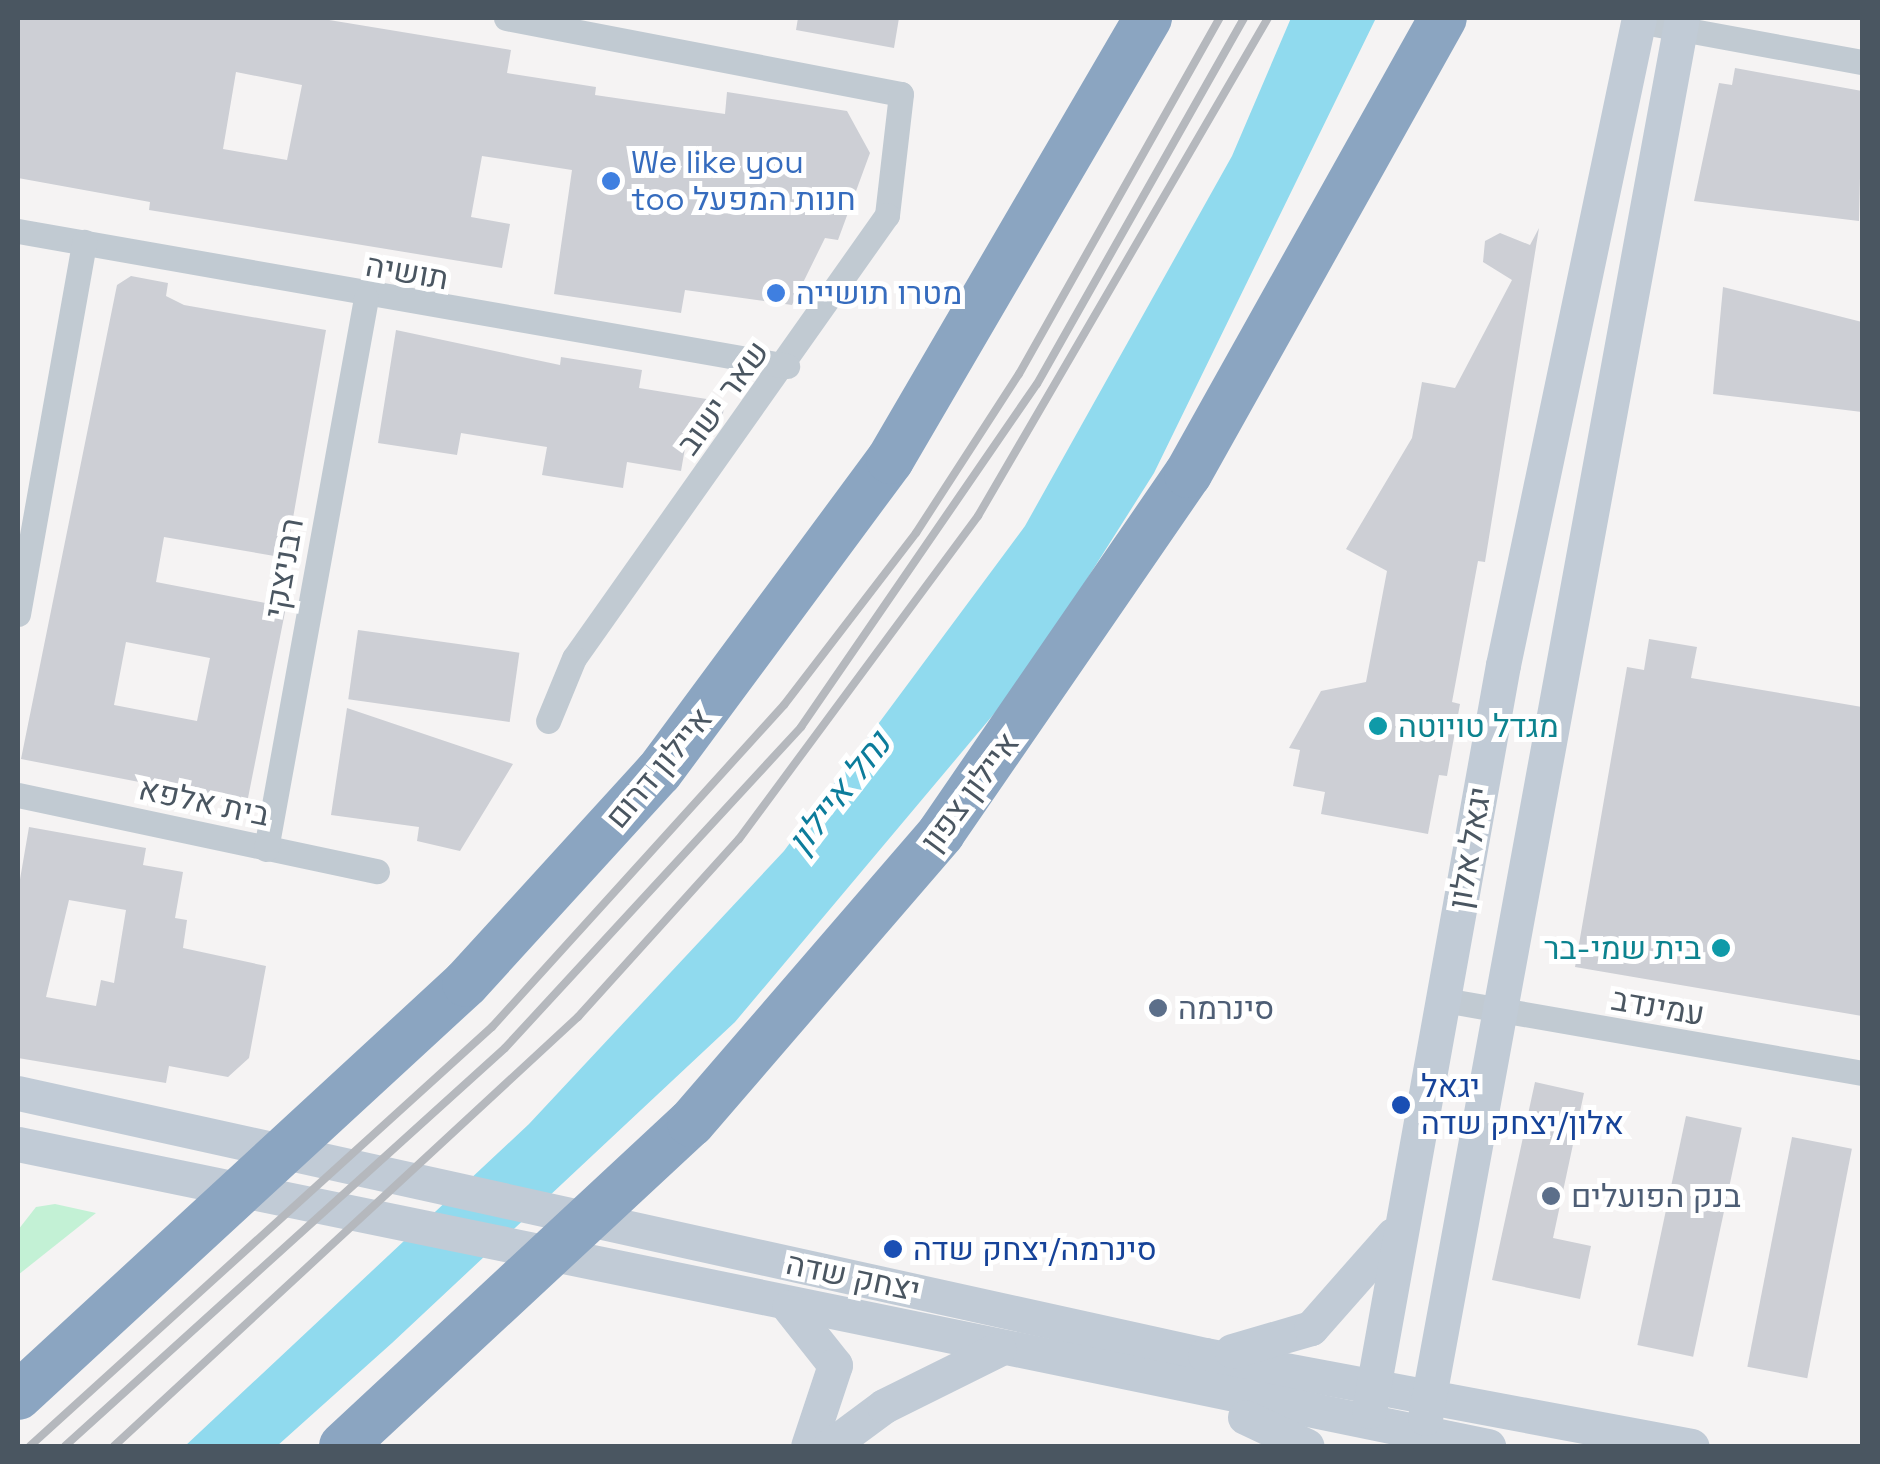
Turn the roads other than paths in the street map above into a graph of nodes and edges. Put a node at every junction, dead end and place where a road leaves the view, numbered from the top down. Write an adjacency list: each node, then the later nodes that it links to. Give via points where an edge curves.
1 (506, 18): 10 (street, שאר ישוב, via 901,94 886,215)
2 (1148, 18): 27 (highway, איילון דרום, via 890,460 659,772 466,984)
3 (1443, 18): 31 (highway, איילון צפון, via 1188,474 942,833 691,1123)
4 (1638, 19): 5 (street); 16 (street, יגאל אלון)
5 (1681, 22): 6 (street); 17 (street, יגאל אלון)
6 (1862, 62)
7 (18, 231): 8 (street, תושיה)
8 (84, 242): 9 (street, תושיה); 11 (street)
9 (366, 298): 10 (street, תושיה); 14 (street, רבניצקי)
10 (787, 366): 12 (street, שאר ישוב, via 574,658)
11 (18, 614)
12 (548, 722)
13 (18, 795): 14 (street, בית אלפא)
14 (266, 849): 15 (street, בית אלפא)
15 (377, 871)
16 (1444, 1000): 17 (street, עמינדב); 21 (street, יגאל אלון)
17 (1494, 1011): 18 (street, עמינדב); 28 (street, יגאל אלון)
18 (1862, 1073)
19 (18, 1093): 24 (street, יצחק שדה)
20 (18, 1144): 22 (street, יצחק שדה)
21 (1402, 1222): 24 (street, via 1356,1288 1311,1328); 26 (street, יגאל אלון)
22 (788, 1306): 23 (street, יצחק שדה); 32 (street, via 836,1364)
23 (1000, 1349): 25 (street, יצחק שדה); 33 (street, via 884,1406)
24 (1205, 1355): 26 (street, יצחק שדה)
25 (1135, 1379): 29 (street, יצחק שדה); 34 (street)
26 (1373, 1387): 28 (street, יצחק שדה); 29 (street, יגאל אלון)
27 (18, 1396)
28 (1428, 1398): 30 (street, יגאל אלון); 36 (street, יצחק שדה)
29 (1366, 1436): 30 (street, יצחק שדה)
30 (1421, 1441): 35 (street, יצחק שדה)
31 (343, 1446)
32 (808, 1446)
33 (830, 1446)
34 (1307, 1446)
35 (1488, 1446)
36 (1692, 1446)

